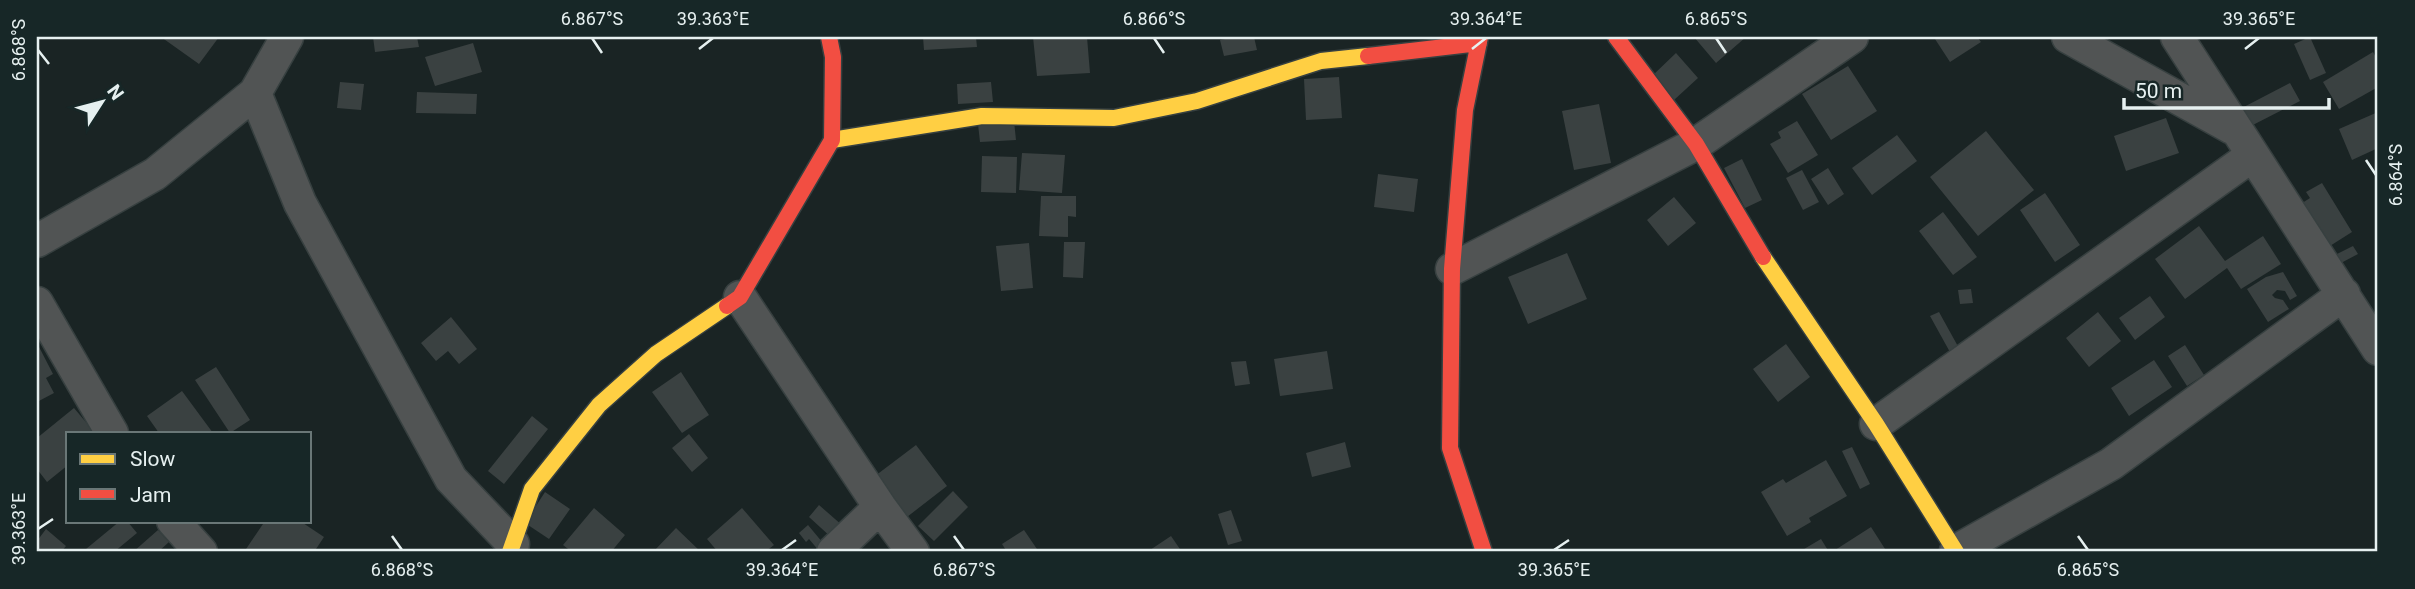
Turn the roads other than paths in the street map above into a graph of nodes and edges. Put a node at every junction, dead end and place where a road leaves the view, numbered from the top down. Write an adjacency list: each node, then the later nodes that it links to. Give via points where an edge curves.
1 (288, 37): 8 (street)
2 (829, 37): 9 (street, via 834,57)
3 (1616, 37): 11 (street)
4 (1852, 37): 11 (street)
5 (2068, 37): 10 (street)
6 (2177, 37): 10 (street)
7 (1480, 40): 9 (street, via 1321,61 1197,101 1114,118 982,116); 13 (street, via 1465,110)
8 (255, 93): 12 (street, via 155,174); 22 (street, via 300,203 451,479)
9 (832, 140): 15 (street)
10 (2245, 143): 14 (street); 18 (street)
11 (1696, 144): 13 (street); 18 (street, via 1772,272)
12 (37, 241)
13 (1452, 269): 26 (street, via 1450,448)
14 (2344, 294): 17 (street); 27 (street, via 2111,464)
15 (740, 298): 20 (street); 22 (street, via 656,354 599,405 532,489)
16 (37, 303): 19 (street)
17 (2378, 349)
18 (1876, 424): 27 (street)
19 (111, 432)
20 (880, 507): 24 (street); 25 (street)
21 (174, 522): 23 (street)
22 (512, 548)
23 (201, 552)
24 (833, 552)
25 (913, 552)
26 (1484, 552)
27 (1956, 552)

